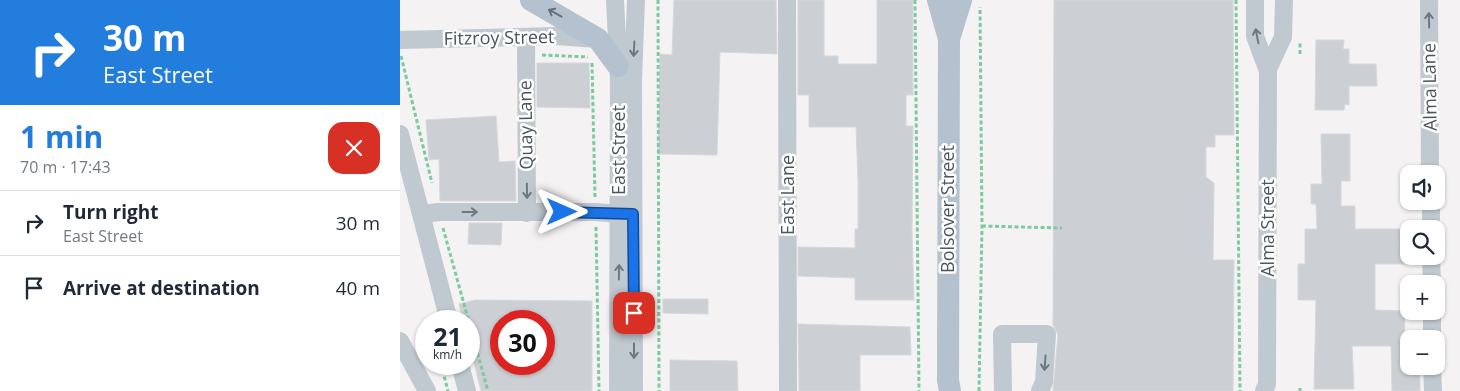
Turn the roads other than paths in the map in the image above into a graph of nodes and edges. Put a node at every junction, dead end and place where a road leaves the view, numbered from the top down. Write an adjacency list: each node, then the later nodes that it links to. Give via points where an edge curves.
1 (531, 0): 13 (main road, one-way to 1)
2 (615, 0): 14 (street, East Street)
3 (636, 0): 20 (street, East Street, one-way to 20)
4 (787, 0): 31 (street, East Lane)
5 (938, 0): 11 (main road, Bolsover Street)
6 (1255, 0): 15 (street, Alma Street, one-way to 6, via 1255,36)
7 (1284, 0): 15 (street, Alma Street, via 1283,37)
8 (1429, 0): 17 (street, Alma Lane, one-way to 8)
9 (966, 1): 11 (main road, Bolsover Street)
10 (526, 37): 12 (street, Fitzroy Street); 13 (street, Fitzroy Street); 18 (street, Quay Lane, one-way to 18)
11 (948, 39): 25 (main road, Bolsover Street)
12 (400, 40)
13 (595, 48): 14 (main road)
14 (618, 66): 20 (street, East Street)
15 (1268, 70): 26 (street, Alma Street)
16 (400, 134): 19 (street)
17 (1430, 165)
18 (527, 212): 19 (street, one-way to 18); 20 (street)
19 (422, 214): 21 (street)
20 (626, 214): 29 (street, East Street, one-way to 20); 30 (street, East Street, one-way to 30)
21 (446, 310)
22 (400, 341): 27 (street)
23 (463, 375): 28 (street)
24 (1432, 375): 34 (street)
25 (948, 387)
26 (1267, 389)
27 (427, 391)
28 (467, 391)
29 (618, 391)
30 (634, 391)
31 (788, 391)
32 (1003, 391): 33 (street, one-way to 33, via 1002,334 1047,334 1044,382)
33 (1040, 391)
34 (1433, 391)

